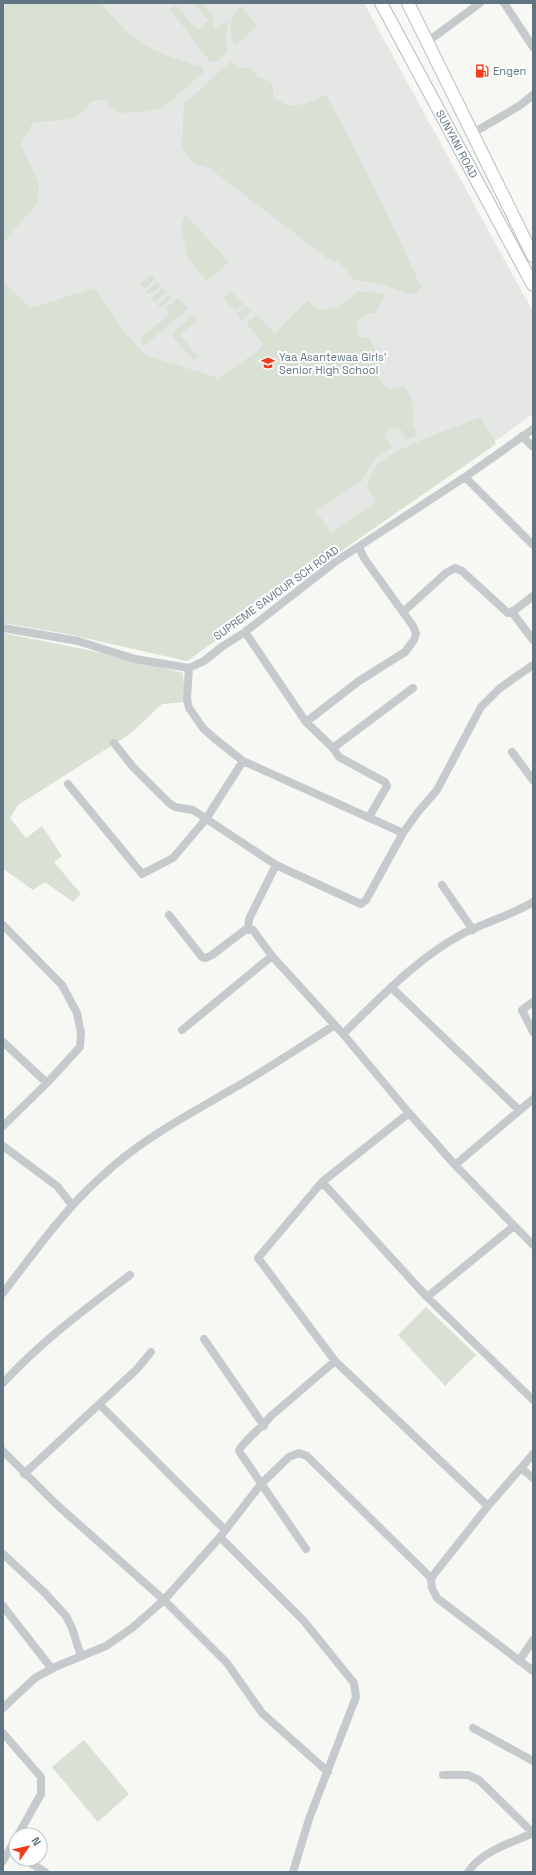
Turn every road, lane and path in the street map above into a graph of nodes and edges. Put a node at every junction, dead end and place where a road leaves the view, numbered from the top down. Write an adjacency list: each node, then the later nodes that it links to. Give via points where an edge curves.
1 (381, 3): 10 (main road, SUNYANI ROAD)
2 (408, 3): 5 (main road, SUNYANI ROAD)
3 (480, 3): 5 (street)
4 (504, 3): 6 (street)
5 (427, 42): 8 (main road, SUNYANI ROAD)
6 (533, 47)
7 (533, 95): 8 (street)
8 (473, 133): 9 (main road, SUNYANI ROAD)
9 (533, 256)
10 (533, 285)
11 (533, 429): 12 (street, SUPREME SAVIOUR SCH ROAD)
12 (522, 436): 13 (street); 14 (street, SUPREME SAVIOUR SCH ROAD)
13 (533, 447)
14 (465, 476): 15 (street); 16 (street, SUPREME SAVIOUR SCH ROAD)
15 (533, 545)
16 (359, 547): 18 (street, via 364,558); 21 (street, SUPREME SAVIOUR SCH ROAD, via 335,562)
17 (533, 596): 19 (street)
18 (403, 612): 19 (street, via 454,568 462,571 505,612); 26 (street, via 416,633 405,652 359,681)
19 (512, 612): 22 (street)
20 (3, 628): 24 (street, via 78,641 135,659)
21 (245, 632): 24 (street, SUPREME SAVIOUR SCH ROAD, via 204,661); 26 (street)
22 (533, 640)
23 (533, 665): 35 (street, via 500,688 481,706 437,790)
24 (189, 668): 30 (street, via 189,708 203,728)
25 (413, 688): 28 (street)
26 (306, 722): 28 (street)
27 (114, 744): 34 (street, via 169,803 175,807 193,810)
28 (333, 748): 33 (street, via 339,757 385,782 385,791)
29 (512, 752): 31 (street)
30 (243, 761): 33 (street); 34 (street)
31 (533, 780)
32 (68, 784): 34 (street, via 142,874 173,858)
33 (369, 817): 35 (street)
34 (206, 819): 36 (street)
35 (403, 833): 36 (street, via 366,900 361,904)
36 (276, 864): 40 (street)
37 (442, 885): 42 (street)
38 (533, 902): 42 (street)
39 (169, 915): 40 (street, via 202,957 206,958)
40 (248, 924): 43 (street)
41 (3, 925): 51 (street, via 62,985 77,1013 82,1034 80,1046)
42 (472, 930): 44 (street, via 437,950)
43 (272, 956): 46 (street); 47 (street)
44 (391, 986): 49 (street); 53 (street)
45 (533, 1002): 48 (street, via 522,1010)
46 (335, 1025): 49 (street); 59 (street, via 230,1091 162,1129 101,1176)
47 (182, 1030)
48 (533, 1032)
49 (343, 1034): 54 (street)
50 (3, 1042): 51 (street)
51 (47, 1083): 55 (street)
52 (533, 1099): 53 (street)
53 (519, 1110): 57 (street)
54 (409, 1113): 57 (street); 58 (street)
55 (3, 1126)
56 (3, 1146): 59 (street, via 56,1186)
57 (455, 1165): 60 (street)
58 (322, 1182): 64 (street); 67 (street, via 258,1258)
59 (72, 1206): 63 (street)
60 (514, 1226): 61 (street); 64 (street)
61 (533, 1245)
62 (130, 1275): 68 (street, via 56,1331)
63 (3, 1293)
64 (427, 1297): 69 (street)
65 (204, 1339): 71 (street)
66 (151, 1352): 70 (street)
67 (335, 1361): 71 (street, via 271,1416); 78 (street)
68 (3, 1383)
69 (533, 1400)
70 (100, 1405): 75 (street); 79 (street)
71 (264, 1426): 77 (street, via 242,1445 239,1451)
72 (3, 1451): 75 (street)
73 (533, 1454): 74 (street)
74 (521, 1468): 76 (street); 78 (street)
75 (24, 1474): 83 (street)
76 (533, 1478)
77 (261, 1484): 79 (street); 80 (street); 82 (street, via 289,1457 298,1453 307,1456)
78 (488, 1506): 82 (street)
79 (222, 1534): 83 (street); 94 (street, via 303,1620 354,1683 356,1696)
80 (306, 1549)
81 (3, 1554): 86 (street, via 66,1616)
82 (431, 1578): 87 (street, via 437,1598)
83 (164, 1600): 86 (street, via 119,1638); 94 (street, via 226,1663 262,1713)
84 (3, 1606): 88 (street)
85 (533, 1640): 87 (street)
86 (81, 1656): 88 (street)
87 (519, 1661): 89 (street)
88 (52, 1669): 90 (street, via 35,1678)
89 (533, 1671)
90 (3, 1708)
91 (473, 1728): 93 (street)
92 (3, 1734): 96 (street, via 41,1777 41,1794)
93 (533, 1761)
94 (328, 1772): 97 (street, via 309,1818)
95 (444, 1775): 98 (street, via 468,1775 479,1780 533,1833 485,1856)
96 (22, 1827)
97 (293, 1872)
98 (468, 1872)

